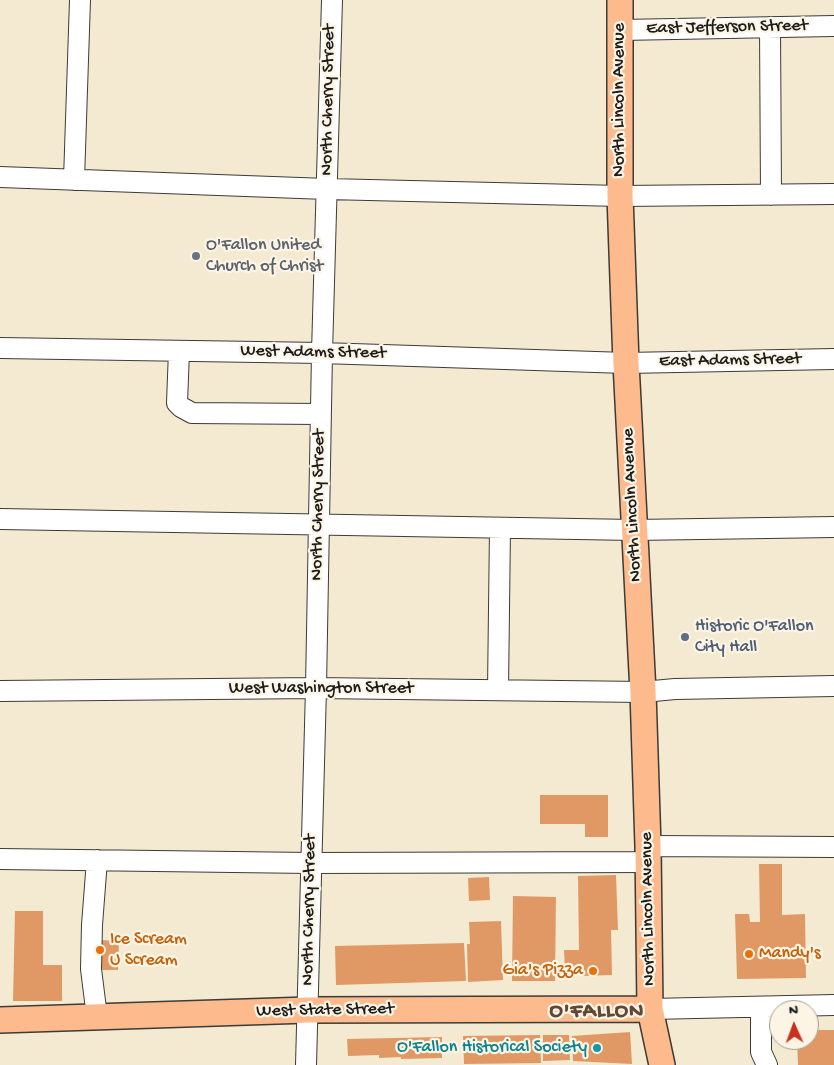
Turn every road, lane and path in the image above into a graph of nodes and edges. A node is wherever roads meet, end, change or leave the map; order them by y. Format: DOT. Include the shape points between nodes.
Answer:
graph roads {
  1 [pos="80,0"];
  2 [pos="332,0"];
  3 [pos="620,0"];
  4 [pos="834,26"];
  5 [pos="770,27"];
  6 [pos="621,30"];
  7 [pos="0,177"];
  8 [pos="74,180"];
  9 [pos="327,189"];
  10 [pos="834,194"];
  11 [pos="771,195"];
  12 [pos="620,196"];
  13 [pos="0,348"];
  14 [pos="178,351"];
  15 [pos="322,353"];
  16 [pos="834,359"];
  17 [pos="626,363"];
  18 [pos="320,414"];
  19 [pos="0,519"];
  20 [pos="319,524"];
  21 [pos="834,527"];
  22 [pos="500,528"];
  23 [pos="634,530"];
  24 [pos="834,686"];
  25 [pos="316,688"];
  26 [pos="498,690"];
  27 [pos="0,691"];
  28 [pos="643,692"];
  29 [pos="834,847"];
  30 [pos="648,854"];
  31 [pos="0,858"];
  32 [pos="97,860"];
  33 [pos="311,863"];
  34 [pos="834,1005"];
  35 [pos="761,1007"];
  36 [pos="650,1009"];
  37 [pos="308,1010"];
  38 [pos="97,1017"];
  39 [pos="0,1020"];
  40 [pos="306,1065"];
  41 [pos="662,1065"];
  42 [pos="767,1065"];
  1 -- 8 [label="street"];
  2 -- 9 [label="street, North Cherry Street"];
  3 -- 6 [label="main road, North Lincoln Avenue"];
  4 -- 5 [label="street, East Jefferson Street"];
  5 -- 6 [label="street, East Jefferson Street"];
  5 -- 11 [label="street"];
  6 -- 12 [label="main road, North Lincoln Avenue"];
  7 -- 8 [label="street"];
  8 -- 9 [label="street"];
  9 -- 12 [label="street"];
  9 -- 15 [label="street, North Cherry Street"];
  10 -- 11 [label="street"];
  11 -- 12 [label="street"];
  12 -- 17 [label="main road, North Lincoln Avenue"];
  13 -- 14 [label="street, West Adams Street"];
  14 -- 15 [label="street, West Adams Street"];
  14 -- 18 [label="street" via="177,403 192,413"];
  15 -- 17 [label="street, West Adams Street"];
  15 -- 18 [label="street, North Cherry Street"];
  16 -- 17 [label="street, East Adams Street"];
  17 -- 23 [label="main road, North Lincoln Avenue"];
  18 -- 20 [label="street, North Cherry Street"];
  19 -- 20 [label="street"];
  20 -- 22 [label="street"];
  20 -- 25 [label="street, North Cherry Street"];
  21 -- 23 [label="street"];
  22 -- 23 [label="street"];
  22 -- 26 [label="street"];
  23 -- 28 [label="main road, North Lincoln Avenue"];
  24 -- 28 [label="street, West Washington Street"];
  25 -- 26 [label="street, West Washington Street"];
  25 -- 27 [label="street, West Washington Street"];
  25 -- 33 [label="street, North Cherry Street"];
  26 -- 28 [label="street, West Washington Street"];
  28 -- 30 [label="main road, North Lincoln Avenue"];
  29 -- 30 [label="street"];
  30 -- 33 [label="street"];
  30 -- 36 [label="main road, North Lincoln Avenue"];
  31 -- 32 [label="street"];
  32 -- 33 [label="street"];
  32 -- 38 [label="street" via="91,969"];
  33 -- 37 [label="street, North Cherry Street"];
  34 -- 35 [label="street"];
  35 -- 36 [label="street"];
  35 -- 42 [label="street" via="761,1052"];
  36 -- 37 [label="main road, West State Street"];
  36 -- 41 [label="main road, North Lincoln Avenue"];
  37 -- 38 [label="main road, West State Street"];
  37 -- 40 [label="street, North Cherry Street"];
  38 -- 39 [label="main road, West State Street"];
}
